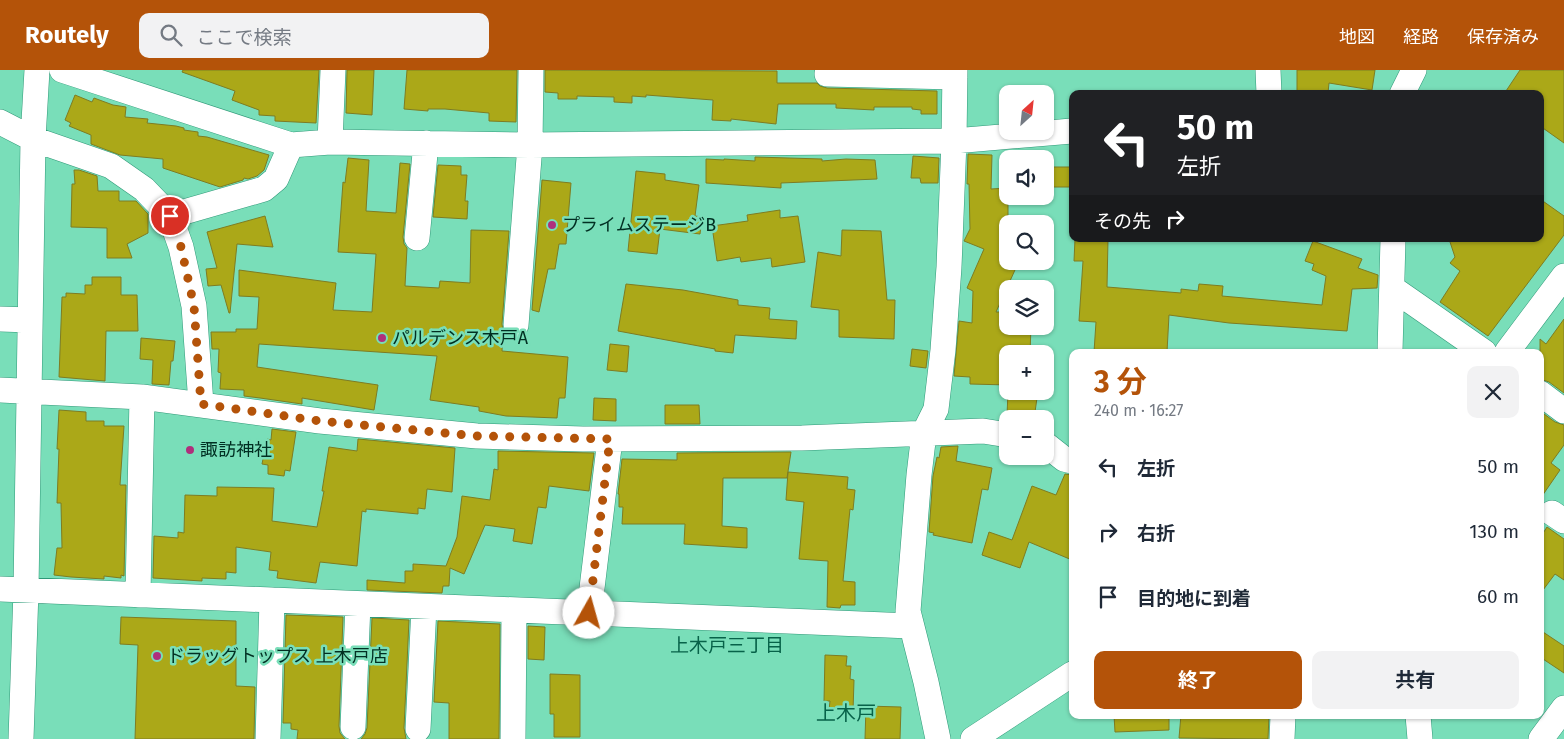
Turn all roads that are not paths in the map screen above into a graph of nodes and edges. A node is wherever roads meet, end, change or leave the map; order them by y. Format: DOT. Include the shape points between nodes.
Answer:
graph roads {
  1 [pos="37,70"];
  2 [pos="62,70"];
  3 [pos="333,70"];
  4 [pos="531,70"];
  5 [pos="1268,70"];
  6 [pos="1414,70"];
  7 [pos="955,73"];
  8 [pos="827,74"];
  9 [pos="1269,90"];
  10 [pos="1404,90"];
  11 [pos="0,122"];
  12 [pos="1069,131"];
  13 [pos="34,139"];
  14 [pos="954,141"];
  15 [pos="330,142"];
  16 [pos="426,143"];
  17 [pos="290,145"];
  18 [pos="530,145"];
  19 [pos="170,216"];
  20 [pos="417,238"];
  21 [pos="1392,242"];
  22 [pos="1564,276"];
  23 [pos="1392,288"];
  24 [pos="0,319"];
  25 [pos="30,320"];
  26 [pos="516,326"];
  27 [pos="1390,349"];
  28 [pos="1480,349"];
  29 [pos="1509,349"];
  30 [pos="0,390"];
  31 [pos="28,391"];
  32 [pos="1544,396"];
  33 [pos="142,397"];
  34 [pos="201,404"];
  35 [pos="1564,411"];
  36 [pos="924,433"];
  37 [pos="999,434"];
  38 [pos="610,439"];
  39 [pos="1054,451"];
  40 [pos="1069,460"];
  41 [pos="0,589"];
  42 [pos="26,590"];
  43 [pos="138,595"];
  44 [pos="272,600"];
  45 [pos="358,604"];
  46 [pos="424,606"];
  47 [pos="514,610"];
  48 [pos="589,613"];
  49 [pos="911,626"];
  50 [pos="1069,676"];
  51 [pos="1564,708"];
  52 [pos="11,709"];
  53 [pos="1283,719"];
  54 [pos="1418,719"];
  55 [pos="353,727"];
  56 [pos="418,729"];
  57 [pos="21,739"];
  58 [pos="268,739"];
  59 [pos="513,739"];
  60 [pos="938,739"];
  61 [pos="974,739"];
  62 [pos="1282,739"];
  63 [pos="1420,739"];
  64 [pos="1541,739"];
  1 -- 13 [label="street"];
  2 -- 17 [label="street"];
  3 -- 15 [label="street"];
  4 -- 18 [label="street"];
  5 -- 9 [label="street"];
  6 -- 10 [label="street"];
  7 -- 8 [label="street"];
  7 -- 14 [label="street"];
  11 -- 13 [label="street"];
  12 -- 14 [label="street"];
  13 -- 19 [label="street" via="111,166 144,189"];
  13 -- 25 [label="street"];
  14 -- 18 [label="street"];
  14 -- 36 [label="street" via="943,350 936,409"];
  15 -- 16 [label="street"];
  15 -- 17 [label="street"];
  16 -- 18 [label="street"];
  16 -- 20 [label="street"];
  17 -- 19 [label="street" via="276,179 264,189"];
  18 -- 26 [label="street"];
  19 -- 34 [label="street" via="181,247 194,306"];
  21 -- 23 [label="street"];
  22 -- 29 [label="street"];
  23 -- 27 [label="street"];
  23 -- 28 [label="street"];
  24 -- 25 [label="street"];
  25 -- 31 [label="street"];
  30 -- 31 [label="street"];
  31 -- 33 [label="street"];
  31 -- 42 [label="street"];
  32 -- 35 [label="street"];
  33 -- 34 [label="street"];
  33 -- 43 [label="street"];
  34 -- 38 [label="street" via="320,421 477,436"];
  36 -- 37 [label="street" via="982,431"];
  36 -- 38 [label="street" via="802,438"];
  36 -- 49 [label="street" via="908,611"];
  38 -- 48 [label="street"];
  39 -- 40 [label="street"];
  41 -- 42 [label="street"];
  42 -- 43 [label="street"];
  42 -- 52 [label="street"];
  43 -- 44 [label="street"];
  44 -- 45 [label="street"];
  44 -- 58 [label="street"];
  45 -- 46 [label="street"];
  45 -- 55 [label="street"];
  46 -- 47 [label="street"];
  46 -- 56 [label="street"];
  47 -- 48 [label="street"];
  47 -- 59 [label="street"];
  48 -- 49 [label="street"];
  49 -- 60 [label="street"];
  50 -- 61 [label="street"];
  51 -- 64 [label="street"];
  52 -- 57 [label="street"];
  53 -- 62 [label="street"];
  54 -- 63 [label="street"];
}
